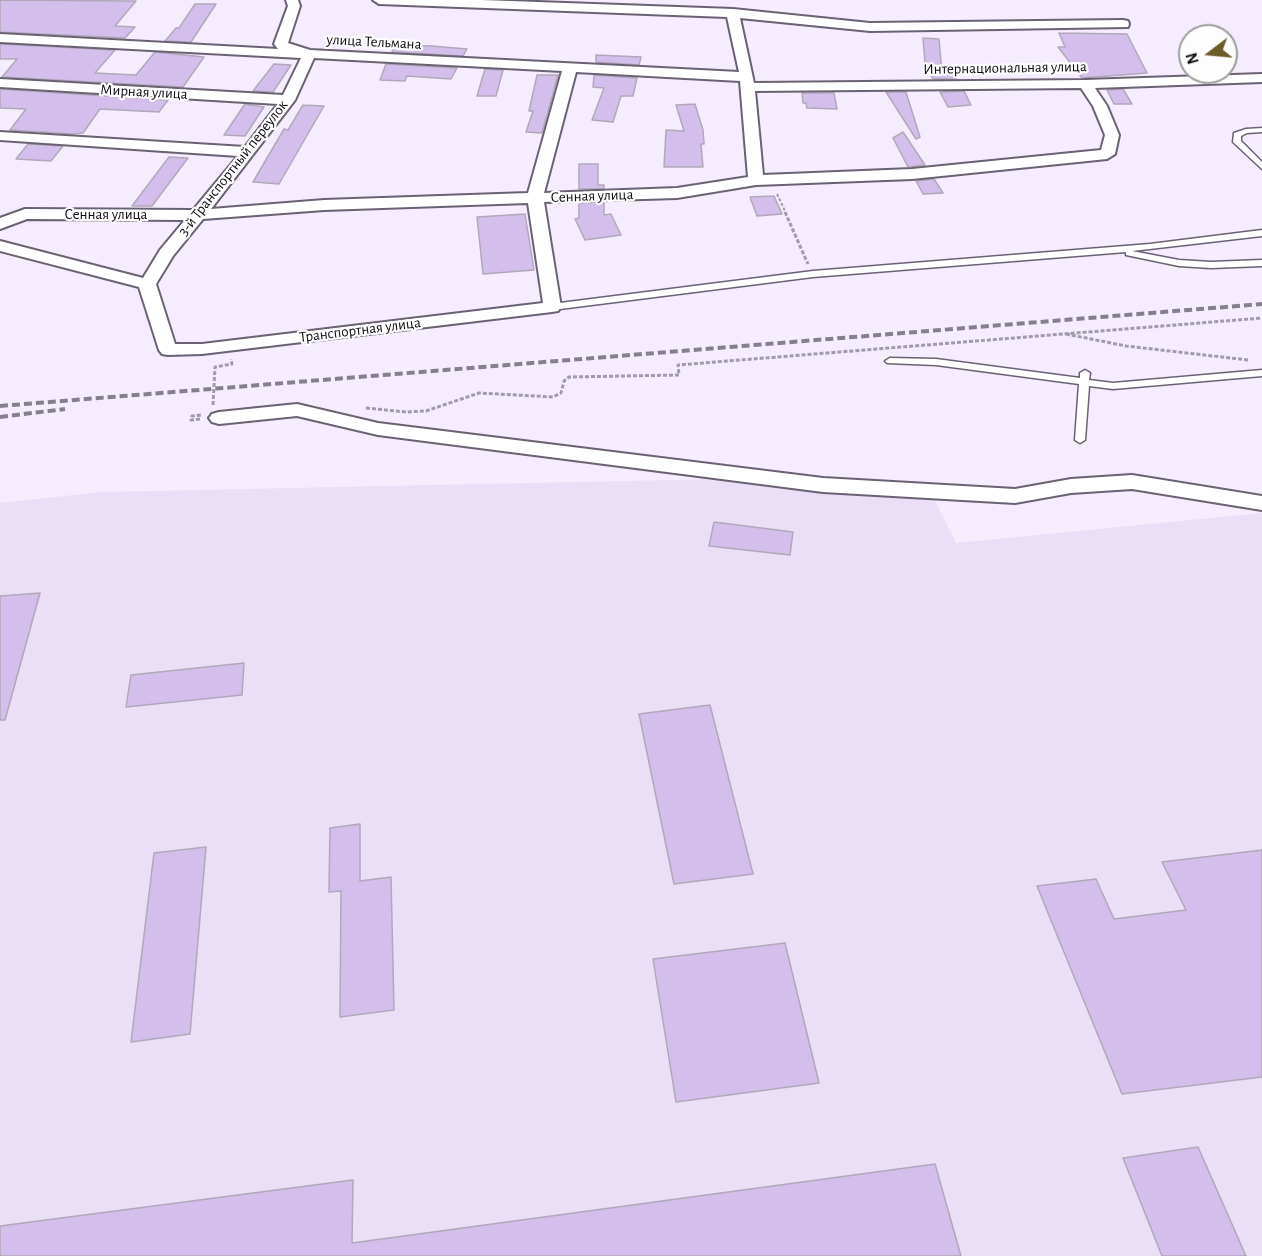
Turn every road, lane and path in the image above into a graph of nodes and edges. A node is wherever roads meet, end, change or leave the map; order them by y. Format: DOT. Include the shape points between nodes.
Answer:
graph roads {
  1 [pos="292,0"];
  2 [pos="378,0"];
  3 [pos="733,13"];
  4 [pos="1123,24"];
  5 [pos="0,38"];
  6 [pos="309,54"];
  7 [pos="570,69"];
  8 [pos="1262,78"];
  9 [pos="747,82"];
  10 [pos="0,83"];
  11 [pos="1085,84"];
  12 [pos="288,100"];
  13 [pos="1262,130"];
  14 [pos="0,136"];
  15 [pos="249,152"];
  16 [pos="1262,167"];
  17 [pos="761,180"];
  18 [pos="535,198"];
  19 [pos="198,215"];
  20 [pos="0,224"];
  21 [pos="1262,233"];
  22 [pos="0,246"];
  23 [pos="1117,250"];
  24 [pos="1262,263"];
  25 [pos="813,274"];
  26 [pos="147,284"];
  27 [pos="552,307"];
  28 [pos="1262,318"];
  29 [pos="1059,333"];
  30 [pos="1251,360"];
  31 [pos="890,361"];
  32 [pos="1262,373"];
  33 [pos="1085,378"];
  34 [pos="361,408"];
  35 [pos="219,418"];
  36 [pos="1080,440"];
  37 [pos="1262,503"];
  1 -- 6 [label="street" via="294,6 281,44"];
  2 -- 3 [label="street"];
  3 -- 4 [label="street" via="870,27"];
  3 -- 9 [label="street"];
  5 -- 6 [label="street, улица Тельмана"];
  6 -- 7 [label="street, улица Тельмана"];
  6 -- 12 [label="street, 3-й Транспортный переулок"];
  7 -- 9 [label="street, улица Тельмана"];
  7 -- 18 [label="street"];
  8 -- 11 [label="street, Интернациональная улица"];
  9 -- 11 [label="street, Интернациональная улица"];
  9 -- 17 [label="street"];
  10 -- 12 [label="street, Мирная улица"];
  11 -- 17 [label="street, Сенная улица" via="1112,135 1107,154 912,174"];
  12 -- 15 [label="street, 3-й Транспортный переулок"];
  13 -- 16 [label="lane" via="1237,135 1237,142"];
  14 -- 15 [label="street"];
  15 -- 19 [label="street, 3-й Транспортный переулок"];
  17 -- 18 [label="street, Сенная улица" via="677,193"];
  17 -- 25 [label="path"];
  18 -- 19 [label="street, Сенная улица" via="324,205"];
  18 -- 27 [label="street"];
  19 -- 20 [label="street, Сенная улица" via="25,214"];
  19 -- 26 [label="street, 3-й Транспортный переулок"];
  21 -- 23 [label="lane"];
  22 -- 26 [label="street"];
  23 -- 24 [label="lane" via="1179,263"];
  23 -- 25 [label="lane"];
  25 -- 27 [label="lane"];
  26 -- 27 [label="street, Транспортная улица" via="168,350"];
  28 -- 29 [label="path"];
  29 -- 30 [label="path" via="1126,346"];
  29 -- 34 [label="path" via="678,365 679,375 569,377 561,393 553,397 479,393 426,411"];
  31 -- 33 [label="lane"];
  32 -- 33 [label="lane" via="1113,386"];
  33 -- 36 [label="lane"];
  35 -- 37 [label="street" via="297,410 378,429 823,485 1015,496 1071,486 1132,482"];
}
